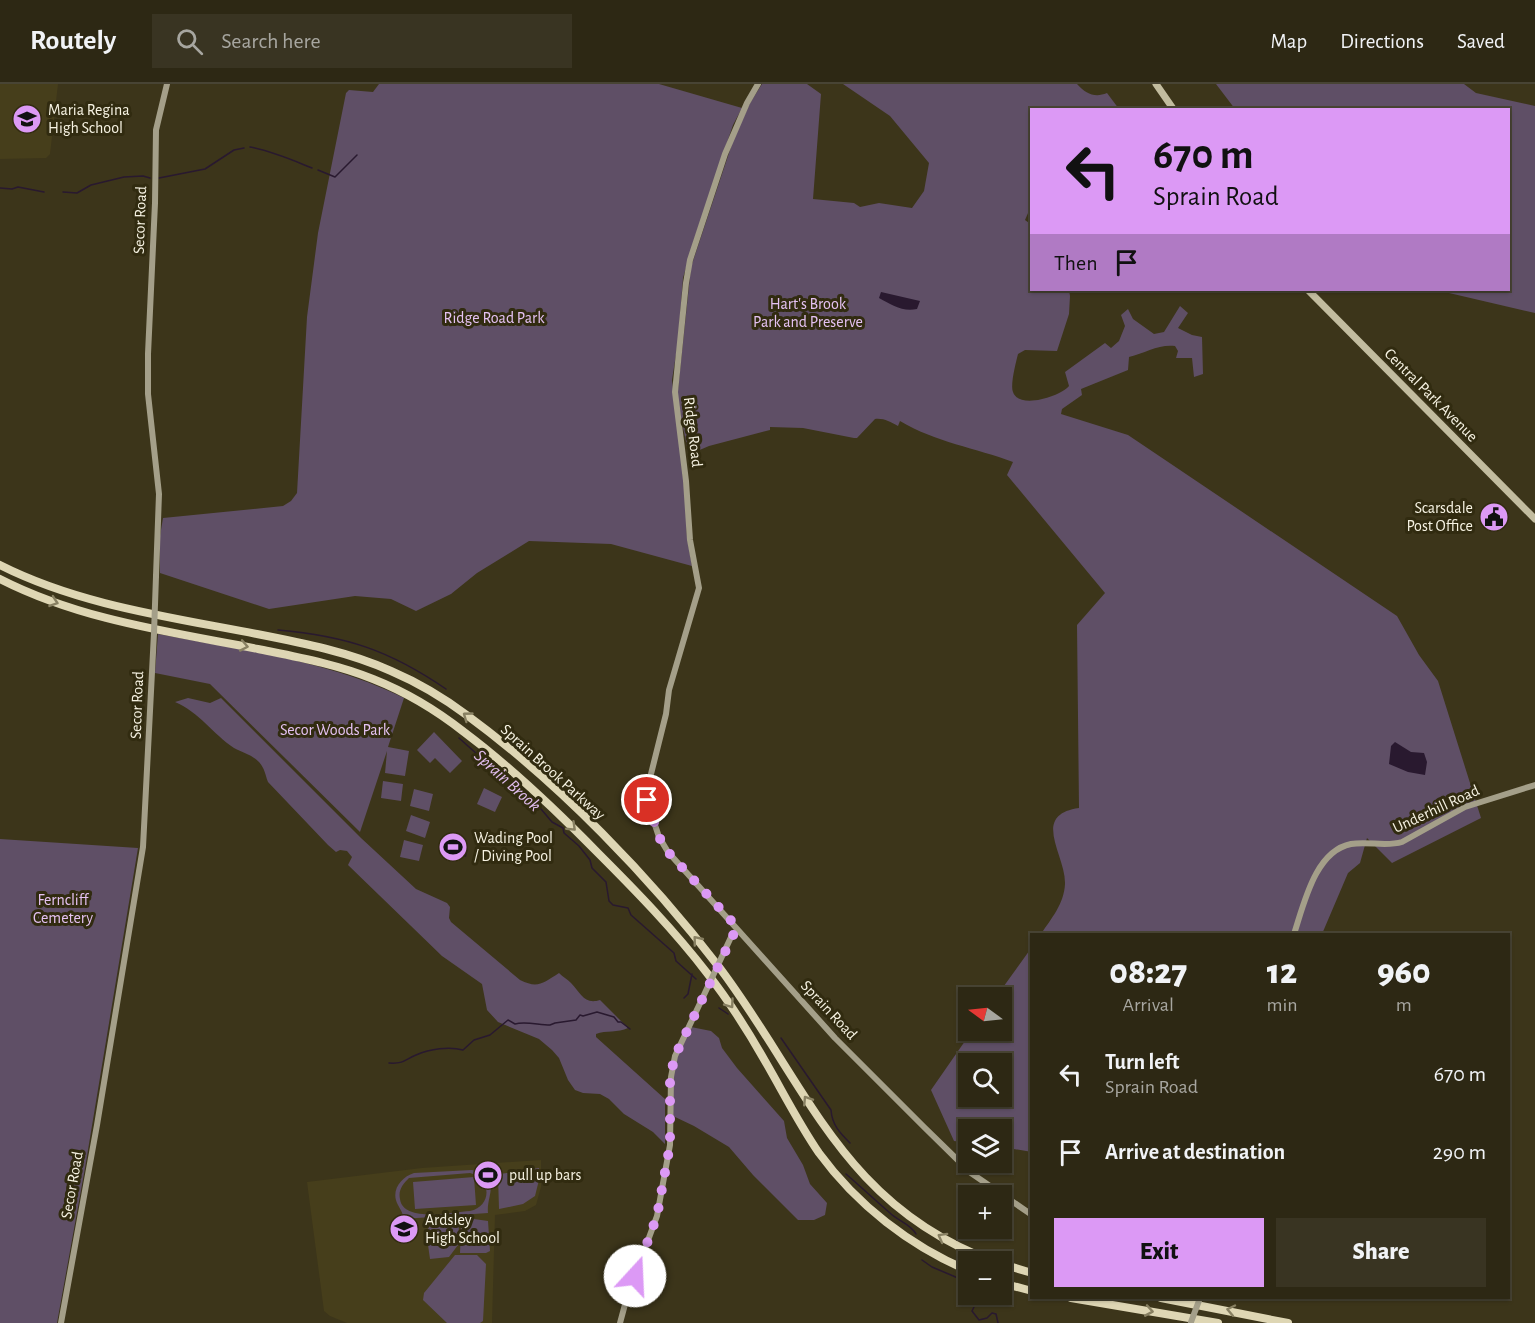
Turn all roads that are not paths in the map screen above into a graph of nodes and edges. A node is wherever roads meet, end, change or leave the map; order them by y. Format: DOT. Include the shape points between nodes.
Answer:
graph roads {
  1 [pos="167,84"];
  2 [pos="758,84"];
  3 [pos="1156,84"];
  4 [pos="1173,108"];
  5 [pos="1309,291"];
  6 [pos="1535,519"];
  7 [pos="0,565"];
  8 [pos="0,579"];
  9 [pos="1535,785"];
  10 [pos="647,790"];
  11 [pos="737,927"];
  12 [pos="1294,933"];
  13 [pos="1030,1214"];
  14 [pos="970,1251"];
  15 [pos="958,1266"];
  16 [pos="1012,1267"];
  17 [pos="1030,1272"];
  18 [pos="1012,1286"];
  19 [pos="1030,1290"];
  20 [pos="1077,1299"];
  21 [pos="1167,1299"];
  22 [pos="1200,1299"];
  23 [pos="61,1323"];
  24 [pos="620,1323"];
  25 [pos="1191,1323"];
  26 [pos="1218,1323"];
  27 [pos="1288,1323"];
  1 -- 23 [label="street, Secor Road, bridge" via="156,130 148,354 148,394 159,494 143,847"];
  2 -- 10 [label="street, Ridge Road" via="725,154 686,283 675,392 690,540 699,588 669,690"];
  3 -- 4 [label="main road"];
  5 -- 6 [label="main road, Central Park Avenue"];
  14 -- 7 [label="highway, Sprain Brook Parkway, one-way" via="926,1228 868,1181 822,1123 734,988 671,909 553,788 455,706 403,676 352,656 102,602"];
  8 -- 15 [label="highway, Sprain Brook Parkway, one-way" via="86,612 347,670 385,684 455,724 552,808 688,949 740,1020 812,1142 850,1189 906,1237"];
  9 -- 12 [label="street, Underhill Road" via="1465,807 1402,842 1350,844 1330,854 1317,873"];
  10 -- 11 [label="street, Sprain Road" via="659,837 668,852"];
  11 -- 13 [label="street, Sprain Road" via="836,1038 949,1152 971,1173"];
  11 -- 24 [label="street, bridge" via="675,1056 670,1077 670,1145 657,1216"];
  16 -- 17 [label="highway"];
  18 -- 19 [label="highway"];
  20 -- 26 [label="highway, one-way"];
  27 -- 21 [label="highway, one-way"];
  22 -- 25 [label="street, bridge"];
}
